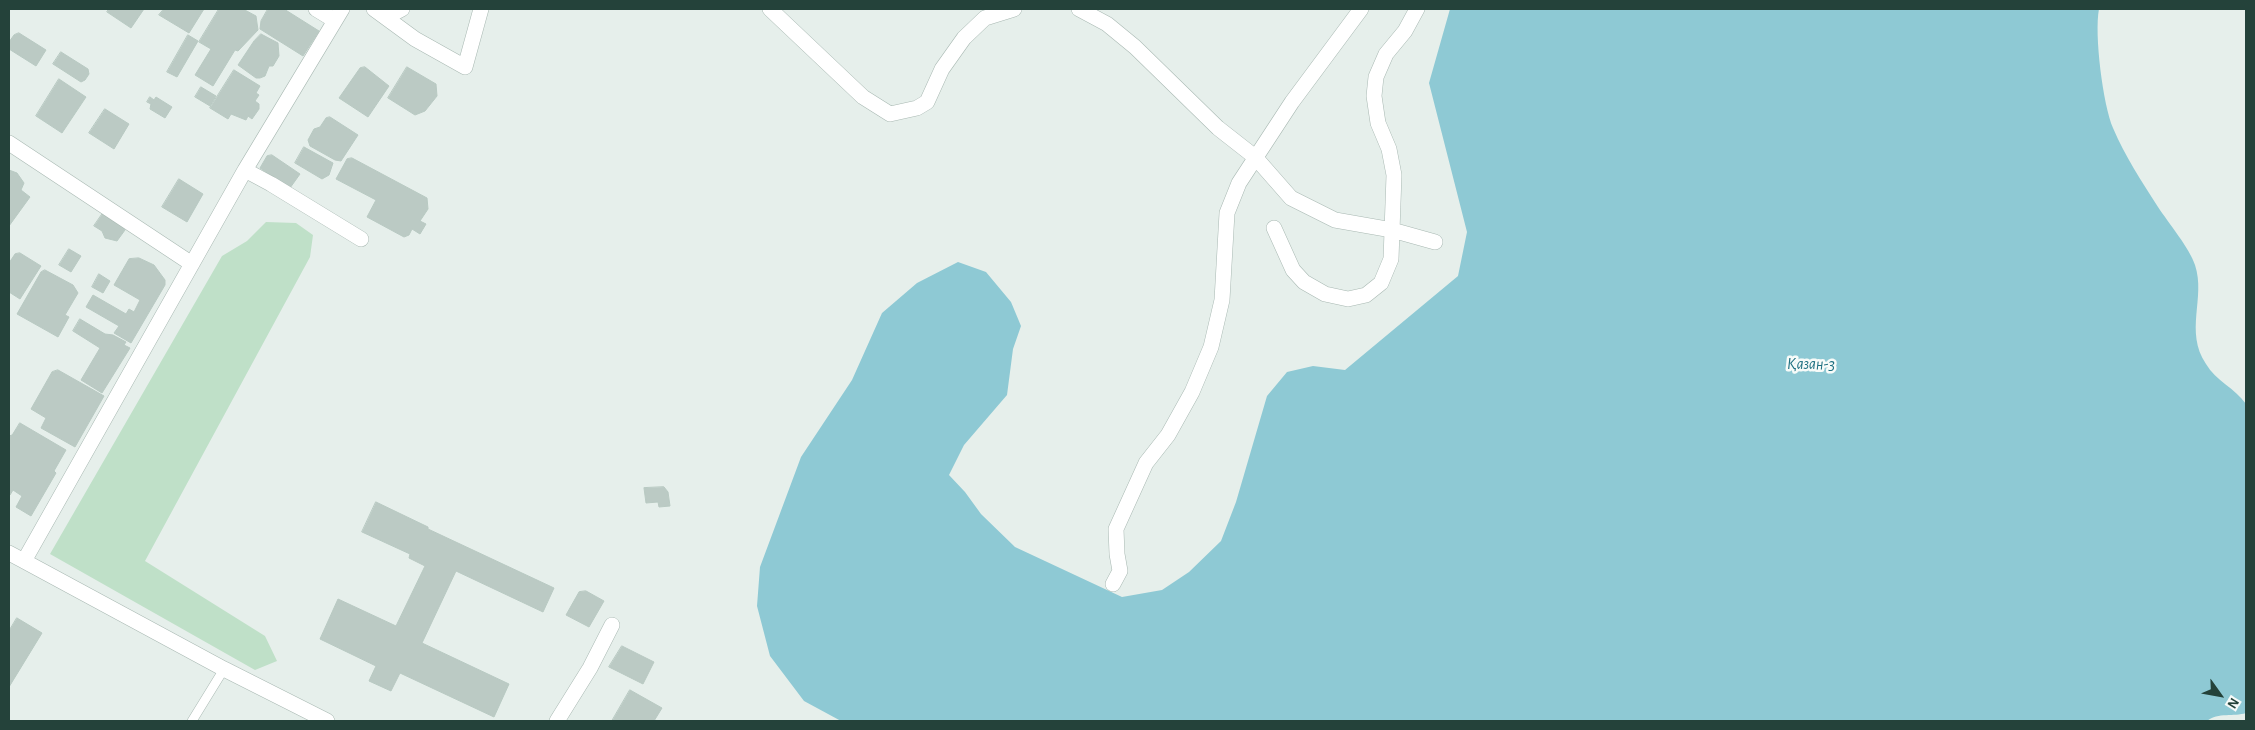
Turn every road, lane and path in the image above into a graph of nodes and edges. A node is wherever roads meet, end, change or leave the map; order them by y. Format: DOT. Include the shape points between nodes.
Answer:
graph roads {
  1 [pos="316,9"];
  2 [pos="374,9"];
  3 [pos="402,9"];
  4 [pos="481,9"];
  5 [pos="770,9"];
  6 [pos="1014,9"];
  7 [pos="1079,9"];
  8 [pos="1361,9"];
  9 [pos="1417,9"];
  10 [pos="338,14"];
  11 [pos="388,17"];
  12 [pos="9,143"];
  13 [pos="1255,158"];
  14 [pos="245,170"];
  15 [pos="1274,228"];
  16 [pos="1392,230"];
  17 [pos="362,240"];
  18 [pos="1435,242"];
  19 [pos="192,264"];
  20 [pos="9,553"];
  21 [pos="24,561"];
  22 [pos="1113,584"];
  23 [pos="612,624"];
  24 [pos="224,669"];
  25 [pos="192,721"];
  26 [pos="327,721"];
  27 [pos="557,721"];
  1 -- 10 [label="street"];
  2 -- 11 [label="street"];
  3 -- 11 [label="street"];
  4 -- 11 [label="street" via="465,67 415,39"];
  5 -- 6 [label="street" via="864,97 890,114 917,108 927,102 942,69 964,38 984,18"];
  7 -- 13 [label="street" via="1107,24 1218,128"];
  8 -- 13 [label="street" via="1321,60"];
  9 -- 16 [label="street" via="1405,31 1386,54 1376,76 1374,96 1378,123 1389,149 1394,175"];
  10 -- 14 [label="street"];
  12 -- 19 [label="street"];
  13 -- 16 [label="street" via="1291,198 1335,220"];
  13 -- 22 [label="street" via="1239,183 1227,213 1222,300 1210,347 1192,392 1168,435 1146,464 1116,529 1120,571"];
  14 -- 17 [label="street"];
  14 -- 19 [label="street"];
  15 -- 16 [label="street" via="1293,270 1304,282 1325,294 1348,300 1366,295 1381,284 1391,259"];
  16 -- 18 [label="street"];
  19 -- 21 [label="street"];
  20 -- 21 [label="street"];
  21 -- 24 [label="street"];
  23 -- 27 [label="street" via="590,668"];
  24 -- 25 [label="lane"];
  24 -- 26 [label="street"];
}
